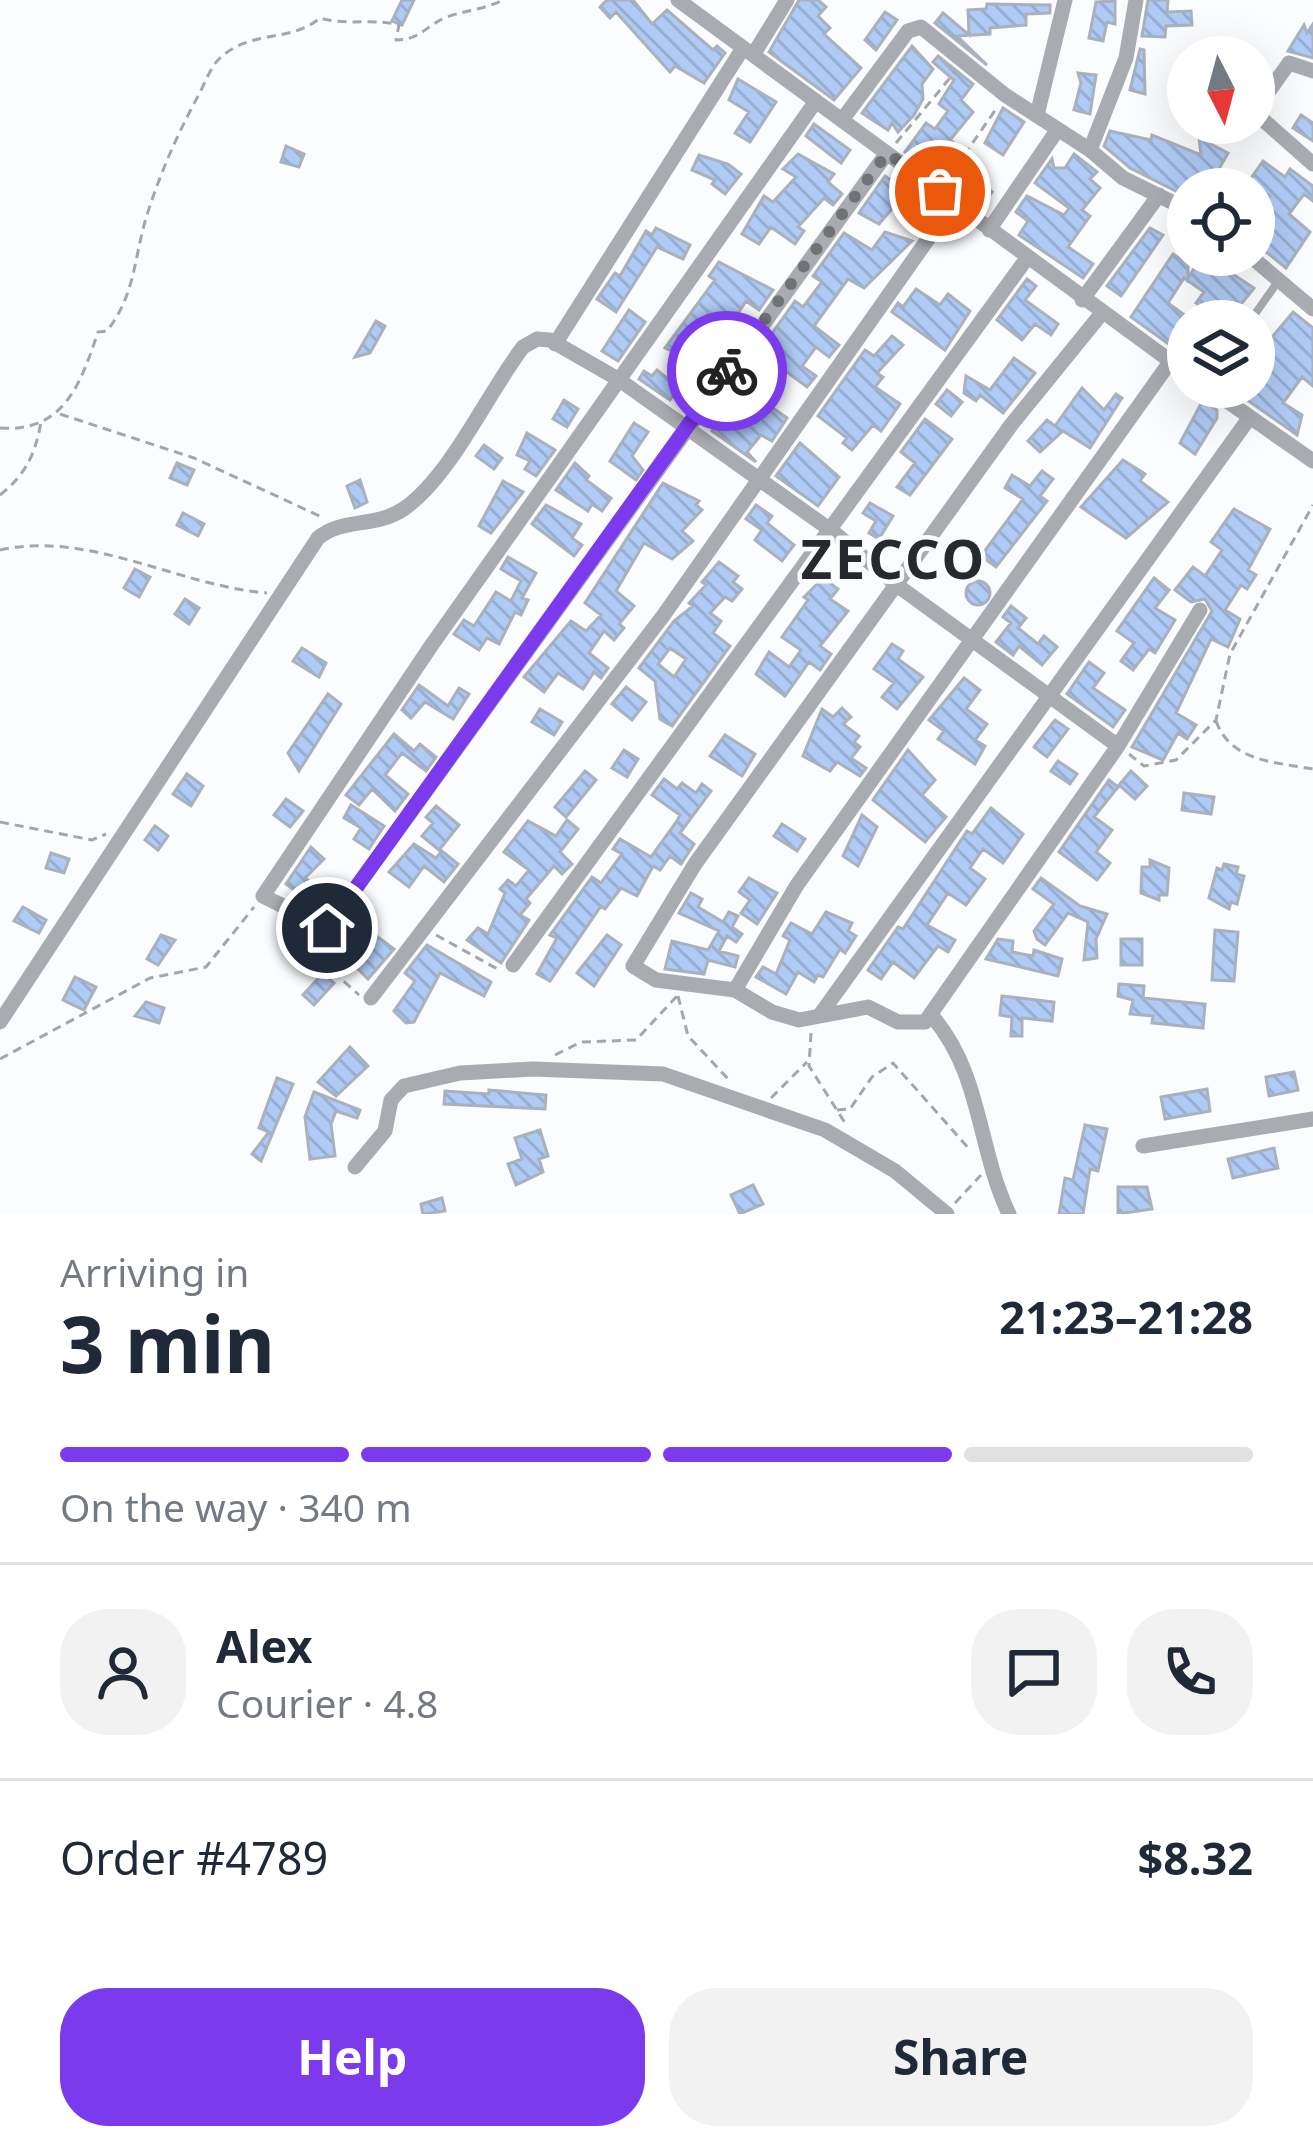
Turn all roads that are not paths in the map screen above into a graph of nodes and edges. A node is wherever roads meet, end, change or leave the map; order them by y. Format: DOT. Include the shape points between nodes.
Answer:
graph roads {
  1 [pos="679,0"];
  2 [pos="787,0"];
  3 [pos="1065,0"];
  4 [pos="1136,0"];
  5 [pos="748,51"];
  6 [pos="1313,70"];
  7 [pos="815,101"];
  8 [pos="1037,115"];
  9 [pos="842,120"];
  10 [pos="1056,131"];
  11 [pos="1090,150"];
  12 [pos="887,153"];
  13 [pos="1313,164"];
  14 [pos="1159,195"];
  15 [pos="1167,199"];
  16 [pos="954,202"];
  17 [pos="989,230"];
  18 [pos="1027,258"];
  19 [pos="1275,276"];
  20 [pos="1280,280"];
  21 [pos="1082,300"];
  22 [pos="1265,300"];
  23 [pos="1313,308"];
  24 [pos="1102,313"];
  25 [pos="555,344"];
  26 [pos="1167,360"];
  27 [pos="1167,366"];
  28 [pos="618,380"];
  29 [pos="1237,408"];
  30 [pos="1250,417"];
  31 [pos="684,429"];
  32 [pos="1313,461"];
  33 [pos="758,483"];
  34 [pos="832,531"];
  35 [pos="898,586"];
  36 [pos="1200,610"];
  37 [pos="971,640"];
  38 [pos="1047,696"];
  39 [pos="1118,746"];
  40 [pos="513,965"];
  41 [pos="735,990"];
  42 [pos="371,998"];
  43 [pos="820,1015"];
  44 [pos="932,1016"];
  45 [pos="0,1022"];
  46 [pos="1313,1119"];
  47 [pos="1144,1147"];
  48 [pos="355,1167"];
  49 [pos="946,1214"];
  50 [pos="1009,1214"];
  1 -- 5 [label="street"];
  2 -- 5 [label="street"];
  3 -- 8 [label="street"];
  4 -- 11 [label="street" via="1126,58"];
  5 -- 7 [label="street"];
  5 -- 25 [label="street"];
  6 -- 13 [label="street" via="1289,62 1254,112"];
  7 -- 9 [label="street"];
  7 -- 28 [label="street"];
  8 -- 9 [label="street" via="913,26"];
  8 -- 10 [label="street"];
  9 -- 12 [label="street"];
  10 -- 11 [label="street"];
  10 -- 17 [label="street"];
  11 -- 14 [label="street"];
  12 -- 16 [label="street"];
  12 -- 31 [label="street"];
  14 -- 15 [label="street"];
  14 -- 21 [label="street"];
  16 -- 17 [label="street"];
  16 -- 33 [label="street"];
  17 -- 18 [label="street"];
  18 -- 21 [label="street"];
  18 -- 34 [label="street"];
  19 -- 20 [label="street"];
  20 -- 22 [label="lane"];
  20 -- 23 [label="street"];
  21 -- 24 [label="street"];
  24 -- 26 [label="street"];
  24 -- 35 [label="street"];
  25 -- 28 [label="street"];
  25 -- 45 [label="street" via="543,339 523,347 411,503 374,525 342,526 318,538"];
  27 -- 37 [label="street"];
  28 -- 31 [label="street"];
  28 -- 31 [label="street" via="262,896 327,928"];
  29 -- 30 [label="street"];
  30 -- 32 [label="street"];
  30 -- 38 [label="street"];
  31 -- 33 [label="street"];
  33 -- 34 [label="street"];
  33 -- 42 [label="street"];
  34 -- 35 [label="street"];
  34 -- 40 [label="street"];
  35 -- 37 [label="street"];
  35 -- 41 [label="street" via="634,959 638,974 678,989"];
  36 -- 39 [label="street"];
  37 -- 38 [label="street"];
  37 -- 41 [label="street" via="797,885"];
  38 -- 39 [label="street"];
  38 -- 43 [label="street"];
  39 -- 44 [label="street"];
  41 -- 43 [label="street" via="786,1017"];
  43 -- 44 [label="street" via="868,1006 898,1022"];
  44 -- 50 [label="street" via="964,1061 988,1168"];
  46 -- 47 [label="street"];
  48 -- 49 [label="street" via="385,1131 391,1100 404,1086 460,1073 663,1074 860,1148"];
}
